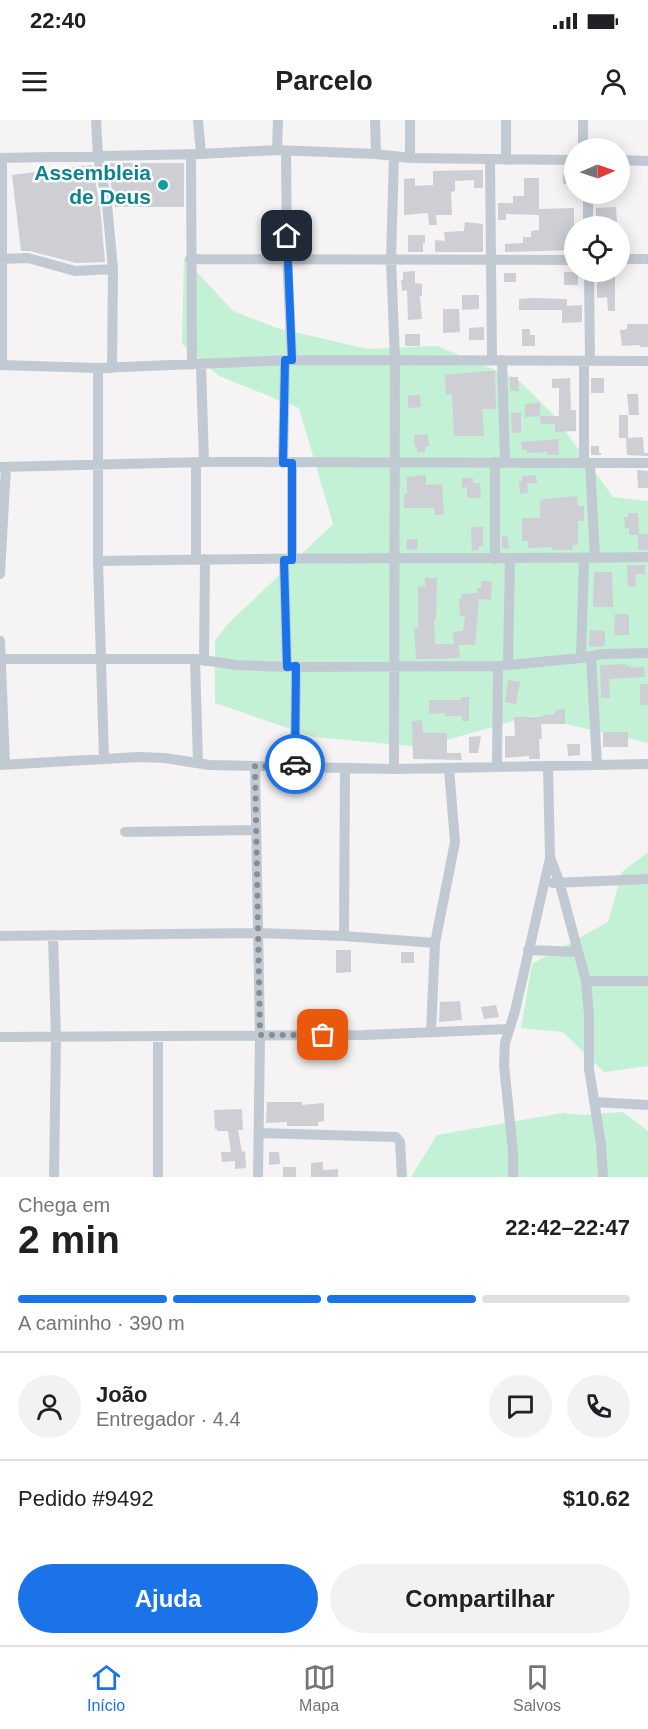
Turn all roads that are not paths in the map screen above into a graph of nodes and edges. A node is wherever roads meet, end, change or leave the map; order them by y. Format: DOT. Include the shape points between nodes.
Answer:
graph roads {
  1 [pos="96,120"];
  2 [pos="198,120"];
  3 [pos="278,120"];
  4 [pos="375,120"];
  5 [pos="410,120"];
  6 [pos="506,120"];
  7 [pos="583,120"];
  8 [pos="583,138"];
  9 [pos="281,150"];
  10 [pos="196,154"];
  11 [pos="376,154"];
  12 [pos="98,156"];
  13 [pos="394,157"];
  14 [pos="1,158"];
  15 [pos="410,159"];
  16 [pos="490,160"];
  17 [pos="506,160"];
  18 [pos="564,160"];
  19 [pos="630,160"];
  20 [pos="648,160"];
  21 [pos="287,258"];
  22 [pos="1,259"];
  23 [pos="190,259"];
  24 [pos="630,259"];
  25 [pos="648,259"];
  26 [pos="391,260"];
  27 [pos="564,260"];
  28 [pos="492,261"];
  29 [pos="113,269"];
  30 [pos="589,282"];
  31 [pos="395,359"];
  32 [pos="288,360"];
  33 [pos="497,360"];
  34 [pos="587,361"];
  35 [pos="648,361"];
  36 [pos="1,365"];
  37 [pos="197,365"];
  38 [pos="98,368"];
  39 [pos="112,368"];
  40 [pos="200,462"];
  41 [pos="395,462"];
  42 [pos="500,462"];
  43 [pos="287,463"];
  44 [pos="648,463"];
  45 [pos="587,464"];
  46 [pos="98,465"];
  47 [pos="3,467"];
  48 [pos="648,557"];
  49 [pos="510,558"];
  50 [pos="590,558"];
  51 [pos="201,559"];
  52 [pos="393,559"];
  53 [pos="495,559"];
  54 [pos="288,560"];
  55 [pos="1,561"];
  56 [pos="98,561"];
  57 [pos="0,574"];
  58 [pos="0,641"];
  59 [pos="648,653"];
  60 [pos="586,657"];
  61 [pos="101,658"];
  62 [pos="199,660"];
  63 [pos="1,664"];
  64 [pos="503,665"];
  65 [pos="292,667"];
  66 [pos="395,667"];
  67 [pos="104,759"];
  68 [pos="198,763"];
  69 [pos="3,764"];
  70 [pos="648,764"];
  71 [pos="597,765"];
  72 [pos="255,766"];
  73 [pos="548,766"];
  74 [pos="295,767"];
  75 [pos="497,767"];
  76 [pos="345,768"];
  77 [pos="449,768"];
  78 [pos="394,769"];
  79 [pos="256,830"];
  80 [pos="125,832"];
  81 [pos="550,857"];
  82 [pos="648,879"];
  83 [pos="559,881"];
  84 [pos="544,885"];
  85 [pos="258,933"];
  86 [pos="53,935"];
  87 [pos="0,936"];
  88 [pos="344,936"];
  89 [pos="435,943"];
  90 [pos="528,950"];
  91 [pos="578,952"];
  92 [pos="586,981"];
  93 [pos="648,981"];
  94 [pos="508,1029"];
  95 [pos="431,1032"];
  96 [pos="260,1035"];
  97 [pos="158,1036"];
  98 [pos="0,1037"];
  99 [pos="56,1038"];
  100 [pos="594,1102"];
  101 [pos="648,1105"];
  102 [pos="258,1133"];
  103 [pos="54,1177"];
  104 [pos="158,1177"];
  105 [pos="258,1177"];
  106 [pos="402,1177"];
  107 [pos="513,1177"];
  108 [pos="603,1177"];
  1 -- 12 [label="street"];
  2 -- 10 [label="street"];
  3 -- 9 [label="street"];
  4 -- 11 [label="street"];
  5 -- 15 [label="street"];
  6 -- 17 [label="street"];
  7 -- 8 [label="street"];
  9 -- 10 [label="street"];
  9 -- 11 [label="street"];
  9 -- 21 [label="street"];
  10 -- 12 [label="street"];
  10 -- 23 [label="street"];
  11 -- 13 [label="street"];
  12 -- 14 [label="street"];
  12 -- 29 [label="street" via="108,204"];
  13 -- 15 [label="street"];
  13 -- 26 [label="street"];
  14 -- 22 [label="street"];
  15 -- 16 [label="street"];
  16 -- 17 [label="street"];
  16 -- 28 [label="street"];
  17 -- 18 [label="street"];
  19 -- 20 [label="street"];
  21 -- 23 [label="street"];
  21 -- 26 [label="street"];
  21 -- 32 [label="street"];
  22 -- 29 [label="street" via="28,258 75,271"];
  22 -- 36 [label="street"];
  23 -- 37 [label="street"];
  24 -- 25 [label="street"];
  26 -- 28 [label="street"];
  26 -- 31 [label="street"];
  27 -- 28 [label="street"];
  28 -- 33 [label="street"];
  29 -- 39 [label="street"];
  30 -- 34 [label="street"];
  31 -- 32 [label="street"];
  31 -- 33 [label="street"];
  31 -- 41 [label="street"];
  32 -- 37 [label="street"];
  32 -- 43 [label="street"];
  33 -- 34 [label="street"];
  33 -- 42 [label="street"];
  34 -- 35 [label="street"];
  34 -- 45 [label="street"];
  36 -- 38 [label="street"];
  37 -- 39 [label="street"];
  37 -- 40 [label="street"];
  38 -- 39 [label="street"];
  38 -- 46 [label="street"];
  40 -- 43 [label="street"];
  40 -- 46 [label="street"];
  40 -- 51 [label="street"];
  41 -- 42 [label="street"];
  41 -- 43 [label="street"];
  41 -- 52 [label="street"];
  42 -- 45 [label="street"];
  42 -- 53 [label="street"];
  43 -- 54 [label="street"];
  44 -- 45 [label="street"];
  45 -- 50 [label="street"];
  46 -- 47 [label="street"];
  46 -- 56 [label="street"];
  47 -- 55 [label="street"];
  48 -- 50 [label="street"];
  49 -- 50 [label="street"];
  49 -- 53 [label="street"];
  49 -- 64 [label="street"];
  50 -- 60 [label="street"];
  51 -- 54 [label="street"];
  51 -- 56 [label="street"];
  51 -- 62 [label="street"];
  52 -- 53 [label="street"];
  52 -- 54 [label="street"];
  52 -- 66 [label="street"];
  54 -- 65 [label="street"];
  55 -- 57 [label="street"];
  56 -- 61 [label="street"];
  58 -- 63 [label="street"];
  59 -- 60 [label="street"];
  60 -- 64 [label="street"];
  60 -- 71 [label="street"];
  61 -- 62 [label="street"];
  61 -- 63 [label="street"];
  61 -- 67 [label="street"];
  62 -- 65 [label="street"];
  62 -- 68 [label="street"];
  63 -- 69 [label="street"];
  64 -- 66 [label="street"];
  64 -- 75 [label="street"];
  65 -- 66 [label="street"];
  65 -- 74 [label="street"];
  66 -- 78 [label="street"];
  67 -- 68 [label="street" via="165,758"];
  67 -- 69 [label="street"];
  68 -- 72 [label="street"];
  70 -- 71 [label="street"];
  71 -- 73 [label="street"];
  72 -- 74 [label="street"];
  72 -- 79 [label="street"];
  73 -- 75 [label="street"];
  73 -- 81 [label="street"];
  74 -- 76 [label="street"];
  75 -- 77 [label="street"];
  76 -- 78 [label="street"];
  76 -- 88 [label="street"];
  77 -- 78 [label="street"];
  77 -- 89 [label="street" via="454,851"];
  79 -- 80 [label="street"];
  79 -- 85 [label="street"];
  81 -- 83 [label="street"];
  81 -- 84 [label="street"];
  82 -- 83 [label="street"];
  83 -- 84 [label="street"];
  83 -- 91 [label="street"];
  84 -- 90 [label="street"];
  85 -- 86 [label="street"];
  85 -- 88 [label="street"];
  85 -- 96 [label="street"];
  86 -- 87 [label="street"];
  86 -- 99 [label="street"];
  88 -- 89 [label="street"];
  89 -- 95 [label="street"];
  90 -- 91 [label="street"];
  90 -- 94 [label="street"];
  91 -- 92 [label="street"];
  92 -- 93 [label="street"];
  92 -- 100 [label="street"];
  94 -- 95 [label="street"];
  94 -- 107 [label="street" via="504,1065"];
  95 -- 96 [label="street"];
  96 -- 97 [label="street"];
  96 -- 102 [label="street"];
  97 -- 99 [label="street"];
  97 -- 104 [label="street"];
  98 -- 99 [label="street"];
  99 -- 103 [label="street"];
  100 -- 101 [label="street"];
  100 -- 108 [label="street"];
  102 -- 105 [label="street"];
  102 -- 106 [label="street" via="396,1137 400,1142"];
}
